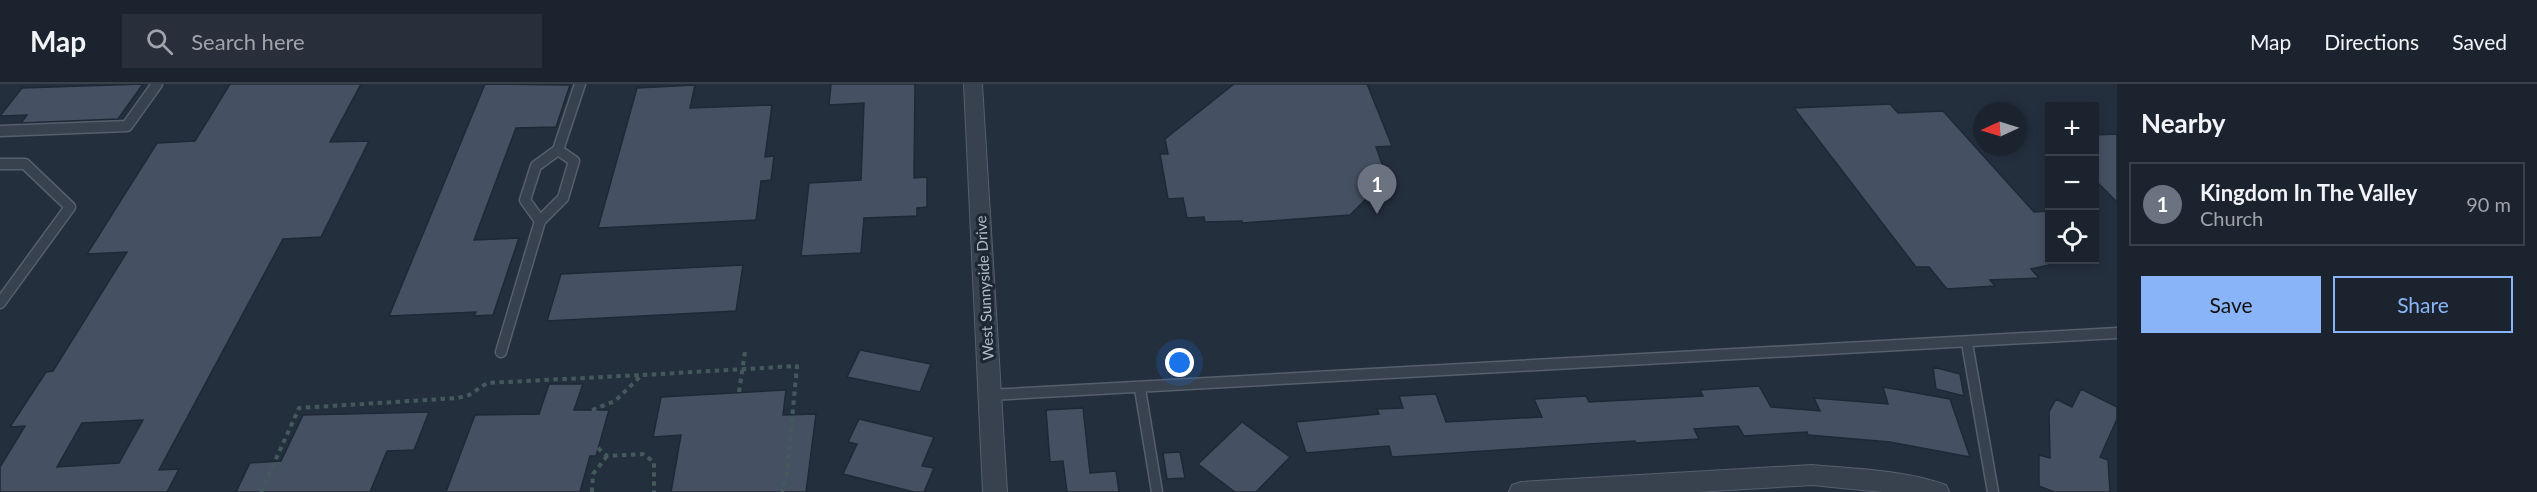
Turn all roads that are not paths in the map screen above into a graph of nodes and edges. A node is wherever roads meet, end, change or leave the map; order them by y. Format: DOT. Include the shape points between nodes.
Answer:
graph roads {
  1 [pos="157,84"];
  2 [pos="580,84"];
  3 [pos="973,84"];
  4 [pos="0,131"];
  5 [pos="558,150"];
  6 [pos="0,164"];
  7 [pos="540,221"];
  8 [pos="0,303"];
  9 [pos="2117,333"];
  10 [pos="1966,342"];
  11 [pos="501,352"];
  12 [pos="1140,389"];
  13 [pos="990,395"];
  14 [pos="995,492"];
  15 [pos="1157,492"];
  16 [pos="1521,492"];
  17 [pos="1937,492"];
  18 [pos="1993,492"];
  1 -- 4 [label="lane" via="127,126"];
  2 -- 5 [label="lane"];
  3 -- 13 [label="street, West Sunnyside Drive"];
  5 -- 7 [label="lane" via="536,166 525,200"];
  5 -- 7 [label="lane" via="574,161 563,198"];
  6 -- 8 [label="lane" via="25,164 70,207"];
  7 -- 11 [label="lane"];
  9 -- 10 [label="lane"];
  10 -- 12 [label="lane"];
  10 -- 18 [label="lane"];
  12 -- 13 [label="lane"];
  12 -- 15 [label="lane"];
  13 -- 14 [label="street, West Sunnyside Drive"];
  16 -- 17 [label="street" via="1812,476 1885,482"];
}
